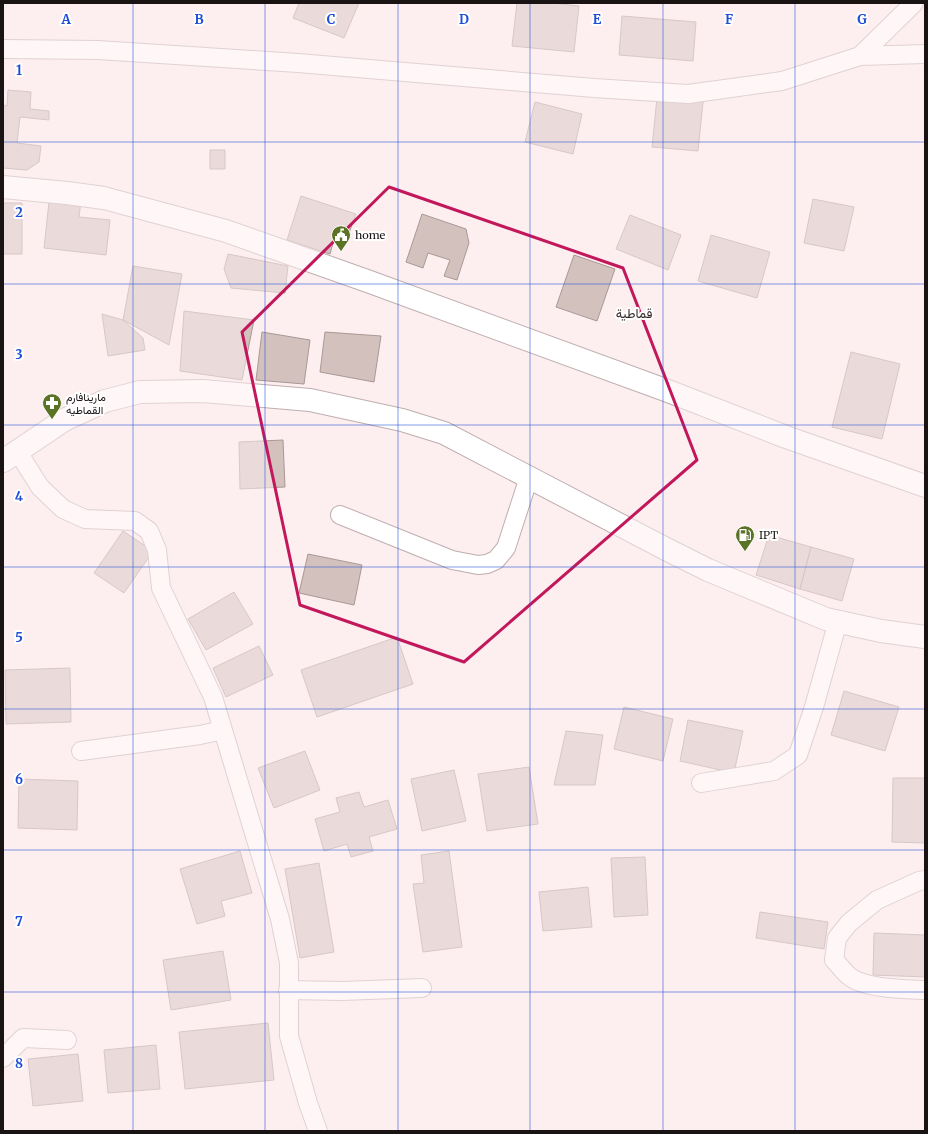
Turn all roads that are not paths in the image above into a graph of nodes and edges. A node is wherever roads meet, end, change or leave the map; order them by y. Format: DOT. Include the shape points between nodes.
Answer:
graph roads {
  1 [pos="914,3"];
  2 [pos="3,49"];
  3 [pos="925,54"];
  4 [pos="860,56"];
  5 [pos="3,187"];
  6 [pos="10,457"];
  7 [pos="528,478"];
  8 [pos="925,486"];
  9 [pos="340,515"];
  10 [pos="838,622"];
  11 [pos="925,637"];
  12 [pos="223,730"];
  13 [pos="81,751"];
  14 [pos="701,783"];
  15 [pos="925,880"];
  16 [pos="422,988"];
  17 [pos="288,990"];
  18 [pos="925,990"];
  19 [pos="67,1040"];
  20 [pos="3,1058"];
  21 [pos="318,1131"];
  1 -- 4 [label="street"];
  2 -- 4 [label="street" via="98,50 298,63 688,94 782,81"];
  3 -- 4 [label="street"];
  5 -- 8 [label="main road" via="104,198 226,231"];
  6 -- 7 [label="main road" via="64,420 105,401 140,392 203,391 310,400 402,420 444,433"];
  6 -- 12 [label="street" via="63,509 85,518 134,521 149,531 157,550 161,588 213,697"];
  7 -- 9 [label="street" via="506,548 496,560 487,564 478,565 452,560"];
  7 -- 10 [label="main road" via="708,570"];
  10 -- 11 [label="main road"];
  10 -- 14 [label="street" via="798,754 774,771"];
  12 -- 13 [label="street"];
  12 -- 17 [label="street" via="280,919 289,963"];
  15 -- 18 [label="street" via="877,900 849,923 836,938 834,960 850,977 868,984 884,988"];
  16 -- 17 [label="street"];
  17 -- 21 [label="street" via="289,1036"];
  19 -- 20 [label="street" via="23,1038"];
}
